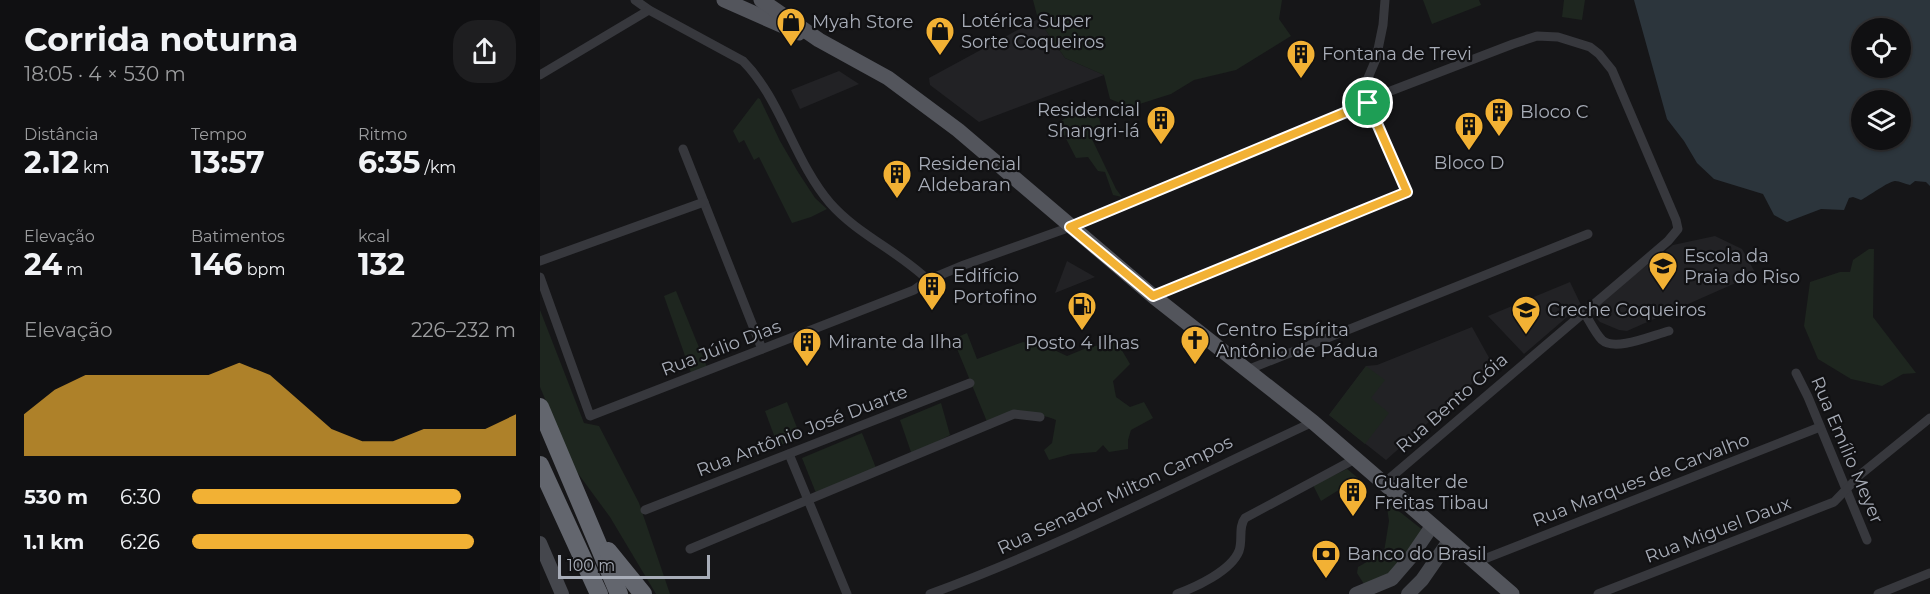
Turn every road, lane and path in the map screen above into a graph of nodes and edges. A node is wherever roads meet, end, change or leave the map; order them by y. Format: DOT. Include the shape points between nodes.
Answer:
graph roads {
  1 [pos="635,0"];
  2 [pos="724,0"];
  3 [pos="761,0"];
  4 [pos="1385,0"];
  5 [pos="649,10"];
  6 [pos="819,40"];
  7 [pos="540,75"];
  8 [pos="1368,103"];
  9 [pos="683,148"];
  10 [pos="704,202"];
  11 [pos="1070,227"];
  12 [pos="1678,229"];
  13 [pos="1588,234"];
  14 [pos="540,261"];
  15 [pos="540,278"];
  16 [pos="928,280"];
  17 [pos="1153,296"];
  18 [pos="1584,312"];
  19 [pos="1669,331"];
  20 [pos="762,349"];
  21 [pos="1247,370"];
  22 [pos="1796,373"];
  23 [pos="970,383"];
  24 [pos="540,407"];
  25 [pos="1041,417"];
  26 [pos="1930,418"];
  27 [pos="1313,422"];
  28 [pos="1820,427"];
  29 [pos="789,454"];
  30 [pos="1355,459"];
  31 [pos="540,465"];
  32 [pos="1383,484"];
  33 [pos="1846,491"];
  34 [pos="808,499"];
  35 [pos="645,510"];
  36 [pos="1432,526"];
  37 [pos="597,538"];
  38 [pos="1867,540"];
  39 [pos="1449,541"];
  40 [pos="540,543"];
  41 [pos="690,549"];
  42 [pos="1474,563"];
  43 [pos="1930,573"];
  44 [pos="1392,579"];
  45 [pos="562,594"];
  46 [pos="599,594"];
  47 [pos="619,594"];
  48 [pos="643,594"];
  49 [pos="847,594"];
  50 [pos="930,594"];
  51 [pos="1177,594"];
  52 [pos="1356,594"];
  53 [pos="1402,594"];
  54 [pos="1408,594"];
  55 [pos="1512,594"];
  56 [pos="1598,594"];
  57 [pos="1878,594"];
  1 -- 5 [label="street"];
  2 -- 6 [label="main road"];
  3 -- 6 [label="main road"];
  4 -- 8 [label="street" via="1376,59 1362,88"];
  5 -- 7 [label="street"];
  5 -- 16 [label="street" via="743,61 755,74 830,203"];
  6 -- 11 [label="main road" via="920,100"];
  8 -- 11 [label="street, Rua Júlio Dias"];
  8 -- 12 [label="street, Rua Júlio Dias" via="1537,36 1558,37 1590,47 1612,70"];
  8 -- 17 [label="street" via="1407,192"];
  9 -- 10 [label="street"];
  10 -- 14 [label="street"];
  10 -- 20 [label="street"];
  11 -- 16 [label="street, Rua Júlio Dias"];
  11 -- 17 [label="main road"];
  12 -- 18 [label="street, Rua Bento Góia"];
  13 -- 21 [label="street"];
  15 -- 20 [label="street, Rua Júlio Dias" via="590,416"];
  16 -- 20 [label="street, Rua Júlio Dias" via="914,290"];
  17 -- 21 [label="main road"];
  18 -- 19 [label="street" via="1602,340 1611,345"];
  18 -- 32 [label="street, Rua Bento Góia"];
  21 -- 27 [label="main road"];
  22 -- 28 [label="street, Rua Emílio Meyer"];
  23 -- 29 [label="street, Rua Antônio José Duarte"];
  24 -- 37 [label="highway"];
  25 -- 34 [label="street" via="1014,414"];
  26 -- 33 [label="street, Rua Miguel Daux"];
  27 -- 30 [label="main road"];
  27 -- 50 [label="street, Rua Senador Milton Campos" via="1058,541"];
  28 -- 33 [label="street, Rua Emílio Meyer"];
  28 -- 42 [label="street, Rua Marques de Carvalho"];
  29 -- 34 [label="street"];
  29 -- 35 [label="street, Rua Antônio José Duarte"];
  30 -- 32 [label="main road"];
  30 -- 51 [label="street" via="1245,518 1239,550 1231,562 1196,587"];
  31 -- 46 [label="highway"];
  32 -- 36 [label="main road"];
  33 -- 38 [label="street, Rua Emílio Meyer"];
  33 -- 56 [label="street, Rua Miguel Daux" via="1834,502"];
  34 -- 41 [label="street"];
  34 -- 49 [label="street"];
  36 -- 39 [label="main road"];
  36 -- 44 [label="main road"];
  37 -- 47 [label="highway"];
  37 -- 48 [label="highway"];
  39 -- 42 [label="main road"];
  39 -- 54 [label="main road"];
  40 -- 45 [label="main road"];
  42 -- 55 [label="main road"];
  43 -- 57 [label="street"];
  44 -- 52 [label="main road"];
  44 -- 53 [label="main road"];
}
